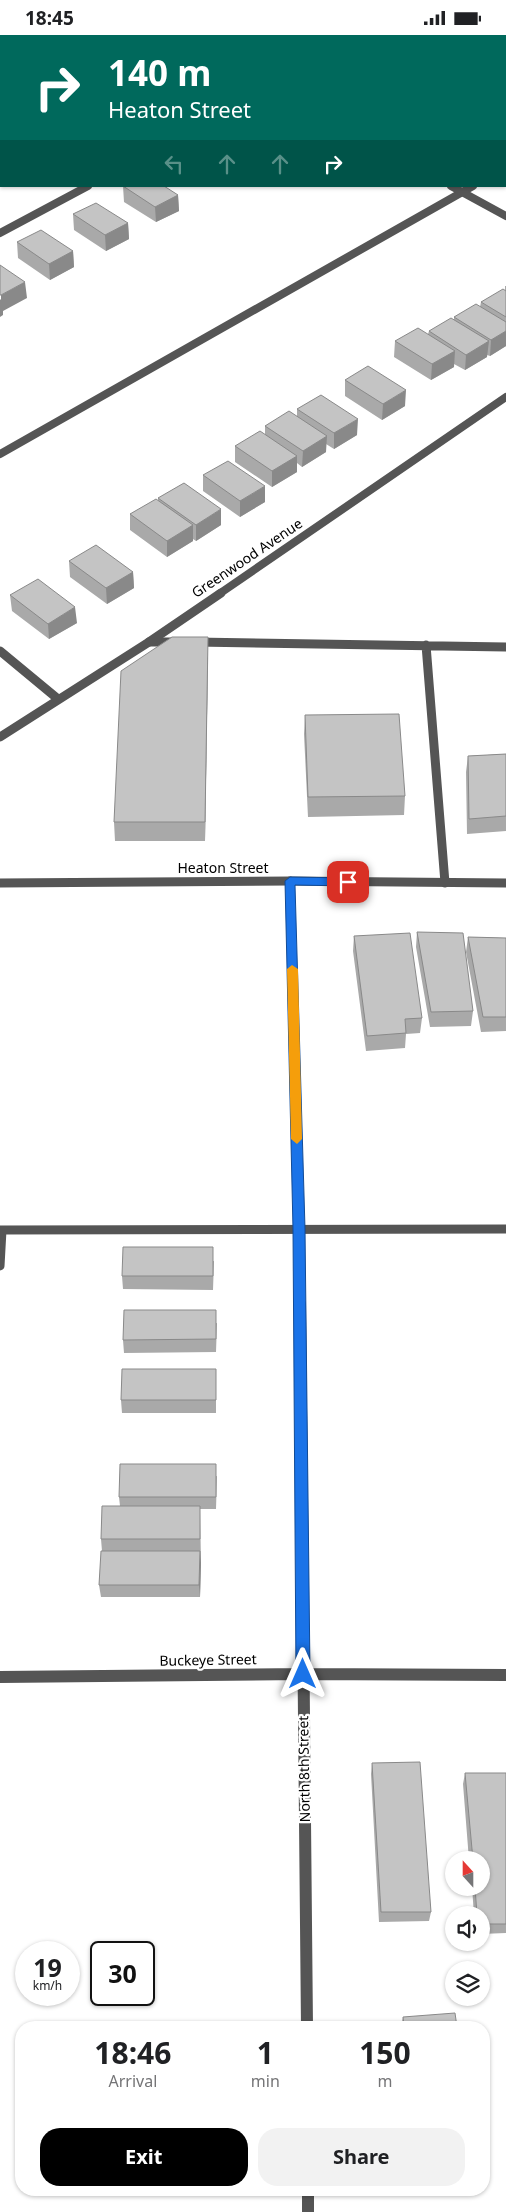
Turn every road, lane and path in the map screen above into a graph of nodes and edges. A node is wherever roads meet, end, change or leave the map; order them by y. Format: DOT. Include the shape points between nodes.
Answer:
graph roads {
  1 [pos="86,187"];
  2 [pos="453,187"];
  3 [pos="472,187"];
  4 [pos="463,193"];
  5 [pos="506,216"];
  6 [pos="0,233"];
  7 [pos="506,397"];
  8 [pos="0,454"];
  9 [pos="149,642"];
  10 [pos="426,645"];
  11 [pos="506,647"];
  12 [pos="0,651"];
  13 [pos="58,699"];
  14 [pos="0,737"];
  15 [pos="290,881"];
  16 [pos="0,883"];
  17 [pos="444,883"];
  18 [pos="506,883"];
  19 [pos="299,1229"];
  20 [pos="506,1229"];
  21 [pos="1,1230"];
  22 [pos="0,1266"];
  23 [pos="303,1674"];
  24 [pos="506,1675"];
  25 [pos="0,1677"];
  26 [pos="306,2021"];
  27 [pos="308,2196"];
  28 [pos="308,2212"];
  1 -- 6 [label="street"];
  2 -- 4 [label="street"];
  3 -- 4 [label="street"];
  4 -- 5 [label="street"];
  4 -- 8 [label="street"];
  7 -- 9 [label="street, Greenwood Avenue"];
  9 -- 10 [label="street"];
  9 -- 13 [label="street, Greenwood Avenue"];
  10 -- 11 [label="street"];
  10 -- 17 [label="street"];
  12 -- 13 [label="street"];
  13 -- 14 [label="street, Greenwood Avenue"];
  15 -- 16 [label="street, Heaton Street"];
  15 -- 17 [label="street, Heaton Street"];
  15 -- 19 [label="street, North 8th Street"];
  17 -- 18 [label="street, Heaton Street"];
  19 -- 20 [label="street"];
  19 -- 21 [label="street"];
  19 -- 23 [label="street, North 8th Street"];
  21 -- 22 [label="street"];
  23 -- 24 [label="street, Buckeye Street"];
  23 -- 25 [label="street, Buckeye Street"];
  23 -- 26 [label="street, North 8th Street"];
  27 -- 28 [label="street"];
}
